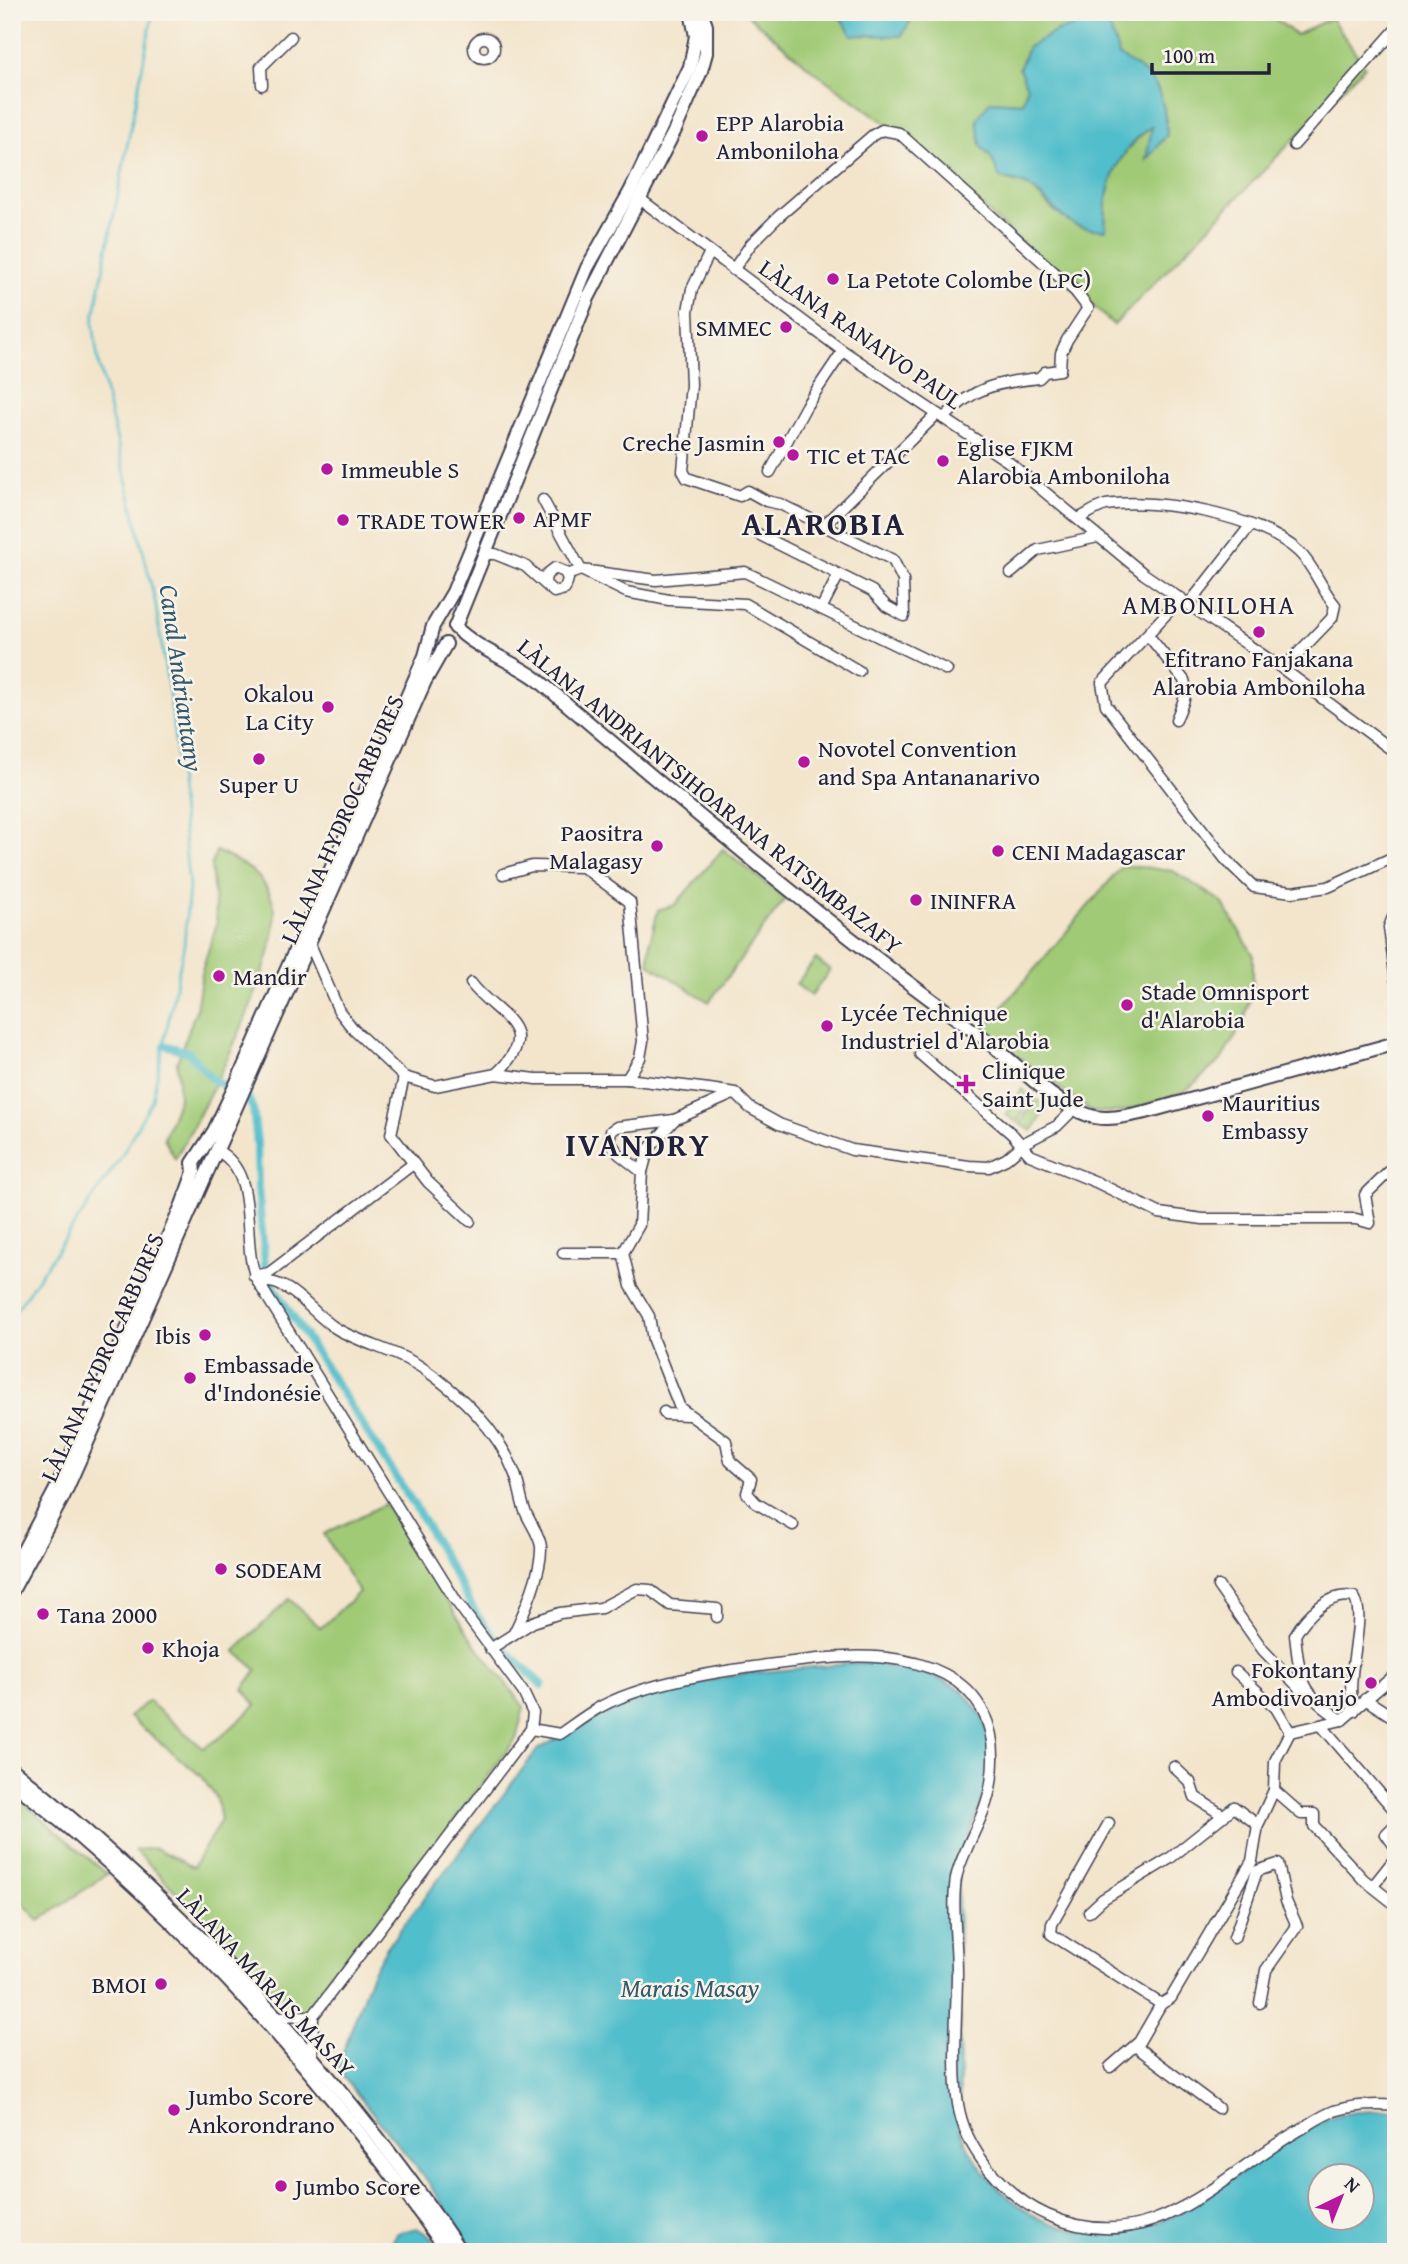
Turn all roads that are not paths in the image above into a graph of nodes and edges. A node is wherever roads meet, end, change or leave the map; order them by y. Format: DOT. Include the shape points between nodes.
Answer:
graph roads {
  1 [pos="691,12"];
  2 [pos="702,12"];
  3 [pos="1396,29"];
  4 [pos="290,37"];
  5 [pos="262,85"];
  6 [pos="1294,145"];
  7 [pos="632,196"];
  8 [pos="710,252"];
  9 [pos="733,270"];
  10 [pos="843,351"];
  11 [pos="941,416"];
  12 [pos="770,472"];
  13 [pos="543,500"];
  14 [pos="1078,519"];
  15 [pos="824,525"];
  16 [pos="1246,529"];
  17 [pos="758,534"];
  18 [pos="1098,537"];
  19 [pos="487,549"];
  20 [pos="581,569"];
  21 [pos="551,570"];
  22 [pos="1011,573"];
  23 [pos="567,575"];
  24 [pos="838,576"];
  25 [pos="545,582"];
  26 [pos="1185,601"];
  27 [pos="822,607"];
  28 [pos="434,627"];
  29 [pos="455,627"];
  30 [pos="1148,635"];
  31 [pos="448,643"];
  32 [pos="487,649"];
  33 [pos="1283,669"];
  34 [pos="947,670"];
  35 [pos="859,671"];
  36 [pos="1176,720"];
  37 [pos="1396,753"];
  38 [pos="1396,856"];
  39 [pos="503,874"];
  40 [pos="1396,910"];
  41 [pos="310,944"];
  42 [pos="1396,982"];
  43 [pos="471,983"];
  44 [pos="1396,1043"];
  45 [pos="920,1054"];
  46 [pos="496,1074"];
  47 [pos="404,1077"];
  48 [pos="627,1079"];
  49 [pos="242,1082"];
  50 [pos="735,1093"];
  51 [pos="234,1099"];
  52 [pos="1074,1109"];
  53 [pos="674,1120"];
  54 [pos="1020,1147"];
  55 [pos="216,1150"];
  56 [pos="413,1164"];
  57 [pos="1396,1165"];
  58 [pos="202,1168"];
  59 [pos="642,1172"];
  60 [pos="470,1221"];
  61 [pos="623,1252"];
  62 [pos="563,1253"];
  63 [pos="261,1277"];
  64 [pos="664,1412"];
  65 [pos="688,1415"];
  66 [pos="793,1525"];
  67 [pos="12,1572"];
  68 [pos="1218,1586"];
  69 [pos="12,1591"];
  70 [pos="717,1617"];
  71 [pos="510,1635"];
  72 [pos="492,1648"];
  73 [pos="1237,1672"];
  74 [pos="1396,1674"];
  75 [pos="1365,1699"];
  76 [pos="1315,1703"];
  77 [pos="1354,1711"];
  78 [pos="1396,1719"];
  79 [pos="1342,1720"];
  80 [pos="1321,1725"];
  81 [pos="531,1729"];
  82 [pos="1290,1732"];
  83 [pos="1174,1767"];
  84 [pos="12,1769"];
  85 [pos="12,1782"];
  86 [pos="1274,1790"];
  87 [pos="1396,1812"];
  88 [pos="1224,1816"];
  89 [pos="1109,1823"];
  90 [pos="1396,1824"];
  91 [pos="1258,1825"];
  92 [pos="1396,1848"];
  93 [pos="1396,1857"];
  94 [pos="1255,1866"];
  95 [pos="1373,1886"];
  96 [pos="1396,1905"];
  97 [pos="1089,1912"];
  98 [pos="1234,1938"];
  99 [pos="1260,2003"];
  100 [pos="1161,2004"];
  101 [pos="275,2017"];
  102 [pos="313,2017"];
  103 [pos="1135,2046"];
  104 [pos="312,2056"];
  105 [pos="1110,2067"];
  106 [pos="1396,2106"];
  107 [pos="1218,2108"];
  108 [pos="448,2252"];
  109 [pos="461,2252"];
  1 -- 7 [label="main road" via="696,36 691,67"];
  2 -- 7 [label="main road" via="706,53 701,71"];
  3 -- 6 [label="street"];
  4 -- 5 [label="street" via="261,67"];
  7 -- 8 [label="street, LÀLANA RANAIVO PAUL"];
  7 -- 19 [label="main road, LÀLANA HYDROCARBURES"];
  7 -- 28 [label="main road, LÀLANA HYDROCARBURES" via="587,268 453,592"];
  8 -- 9 [label="street, LÀLANA RANAIVO PAUL"];
  8 -- 15 [label="street" via="692,289 688,311 691,385 683,471 687,478 740,496 748,491"];
  9 -- 10 [label="street, LÀLANA RANAIVO PAUL"];
  9 -- 11 [label="street" via="778,217 873,135 882,130 899,133 1075,291 1088,308 1064,346 1060,370 1039,378 1003,381 966,396"];
  10 -- 11 [label="street, LÀLANA RANAIVO PAUL"];
  10 -- 12 [label="street"];
  11 -- 14 [label="street, LÀLANA RANAIVO PAUL" via="1006,460"];
  11 -- 15 [label="street"];
  13 -- 20 [label="street"];
  14 -- 16 [label="street" via="1103,505 1153,503 1220,514"];
  14 -- 18 [label="street, LÀLANA RANAIVO PAUL"];
  15 -- 24 [label="street" via="893,560 903,580 904,616 872,591"];
  16 -- 26 [label="street"];
  16 -- 33 [label="street" via="1280,537 1301,553 1335,605 1332,618"];
  17 -- 24 [label="street"];
  18 -- 22 [label="street" via="1038,550"];
  18 -- 26 [label="street, LÀLANA RANAIVO PAUL"];
  19 -- 21 [label="street"];
  19 -- 25 [label="street" via="525,566"];
  19 -- 29 [label="main road, LÀLANA HYDROCARBURES"];
  20 -- 23 [label="street"];
  20 -- 27 [label="street" via="656,580 745,572"];
  20 -- 35 [label="street" via="626,592 669,600 745,604"];
  21 -- 23 [label="street"];
  21 -- 25 [label="street"];
  23 -- 25 [label="street" via="567,586 558,592"];
  24 -- 27 [label="street"];
  26 -- 30 [label="street"];
  26 -- 33 [label="street, LÀLANA RANAIVO PAUL"];
  27 -- 34 [label="street"];
  28 -- 29 [label="main road" via="449,621"];
  28 -- 31 [label="main road" via="435,640"];
  28 -- 49 [label="main road, LÀLANA HYDROCARBURES"];
  29 -- 31 [label="main road, LÀLANA HYDROCARBURES" via="456,634"];
  29 -- 32 [label="main road, LÀLANA ANDRIANTSIHOARANA RATSIMBAZAFY"];
  30 -- 36 [label="street" via="1184,680 1185,701"];
  30 -- 38 [label="street" via="1102,683 1106,705 1226,860 1254,887 1292,892 1328,887"];
  31 -- 32 [label="main road"];
  31 -- 41 [label="main road, LÀLANA HYDROCARBURES" via="429,673"];
  32 -- 52 [label="main road, LÀLANA ANDRIANTSIHOARANA RATSIMBAZAFY" via="537,680 792,893"];
  33 -- 37 [label="street, LÀLANA RANAIVO PAUL"];
  39 -- 48 [label="street" via="532,866 583,867 630,902 643,1041 640,1058"];
  40 -- 42 [label="street" via="1389,927"];
  41 -- 47 [label="street" via="339,1011"];
  41 -- 49 [label="main road, LÀLANA HYDROCARBURES"];
  43 -- 46 [label="street" via="483,999 510,1019 517,1035 513,1054"];
  44 -- 52 [label="main road" via="1146,1112 1110,1118 1091,1117"];
  45 -- 54 [label="street"];
  46 -- 47 [label="street" via="435,1086"];
  46 -- 48 [label="street"];
  47 -- 56 [label="street" via="391,1134"];
  48 -- 50 [label="street"];
  49 -- 51 [label="main road"];
  50 -- 53 [label="street"];
  50 -- 54 [label="street" via="750,1108 779,1124 883,1156 989,1167"];
  51 -- 55 [label="main road, LÀLANA HYDROCARBURES"];
  51 -- 58 [label="main road, LÀLANA HYDROCARBURES"];
  52 -- 54 [label="street" via="1057,1126"];
  53 -- 59 [label="street" via="648,1150"];
  53 -- 59 [label="street" via="617,1127 611,1132 609,1141 619,1154"];
  54 -- 57 [label="street" via="1159,1213 1203,1219 1356,1219 1370,1223 1365,1195"];
  55 -- 58 [label="main road, LÀLANA HYDROCARBURES"];
  55 -- 63 [label="street" via="242,1177"];
  56 -- 60 [label="street"];
  56 -- 63 [label="street"];
  58 -- 67 [label="main road, LÀLANA HYDROCARBURES" via="48,1504"];
  58 -- 69 [label="main road, LÀLANA HYDROCARBURES" via="63,1497"];
  59 -- 61 [label="street" via="639,1225"];
  61 -- 62 [label="street"];
  61 -- 65 [label="street" via="631,1286 649,1317 673,1393"];
  63 -- 71 [label="street" via="281,1284 328,1324 358,1341 422,1367 464,1402 496,1438 514,1471 524,1509 541,1544 540,1566"];
  63 -- 72 [label="street" via="456,1601"];
  64 -- 65 [label="street"];
  65 -- 66 [label="street" via="726,1441 726,1456 751,1479 747,1493 756,1503"];
  68 -- 76 [label="street" via="1263,1650"];
  70 -- 71 [label="street" via="717,1609 670,1605 645,1588 601,1608 560,1613"];
  71 -- 72 [label="street"];
  72 -- 81 [label="street" via="523,1692 533,1713"];
  73 -- 82 [label="street" via="1276,1708"];
  74 -- 75 [label="street"];
  75 -- 77 [label="street"];
  75 -- 78 [label="street"];
  76 -- 77 [label="street" via="1298,1668 1295,1635 1311,1614 1330,1601 1354,1597 1361,1609 1351,1679"];
  76 -- 79 [label="street"];
  77 -- 79 [label="street"];
  79 -- 80 [label="street"];
  80 -- 82 [label="street"];
  80 -- 87 [label="street"];
  81 -- 102 [label="street"];
  81 -- 106 [label="street" via="560,1734 601,1707 634,1693 718,1673 846,1656 870,1656 937,1670 964,1685 986,1712 994,1746 985,1809 956,1876 958,2104 979,2155 1010,2191 1049,2216 1115,2230 1135,2226 1196,2203 1272,2145 1332,2112 1369,2104"];
  82 -- 86 [label="street" via="1275,1761"];
  83 -- 88 [label="street" via="1190,1782 1195,1797"];
  84 -- 101 [label="main road, LÀLANA MARAIS MASAY" via="123,1864"];
  85 -- 108 [label="main road, LÀLANA MARAIS MASAY" via="115,1871 243,1998 348,2118"];
  86 -- 91 [label="street"];
  86 -- 95 [label="street" via="1301,1814 1314,1814 1314,1826"];
  88 -- 91 [label="street" via="1234,1807"];
  88 -- 97 [label="street"];
  89 -- 100 [label="street" via="1052,1924 1051,1934"];
  90 -- 92 [label="street" via="1386,1834"];
  91 -- 94 [label="street"];
  93 -- 95 [label="street"];
  94 -- 98 [label="street"];
  94 -- 99 [label="street" via="1278,1864 1297,1926 1266,1970"];
  94 -- 100 [label="street" via="1171,1998"];
  95 -- 96 [label="street"];
  100 -- 103 [label="street"];
  101 -- 102 [label="street"];
  101 -- 104 [label="main road, LÀLANA MARAIS MASAY"];
  102 -- 104 [label="street"];
  103 -- 105 [label="street"];
  103 -- 107 [label="street"];
  104 -- 109 [label="main road, LÀLANA MARAIS MASAY"];
}
